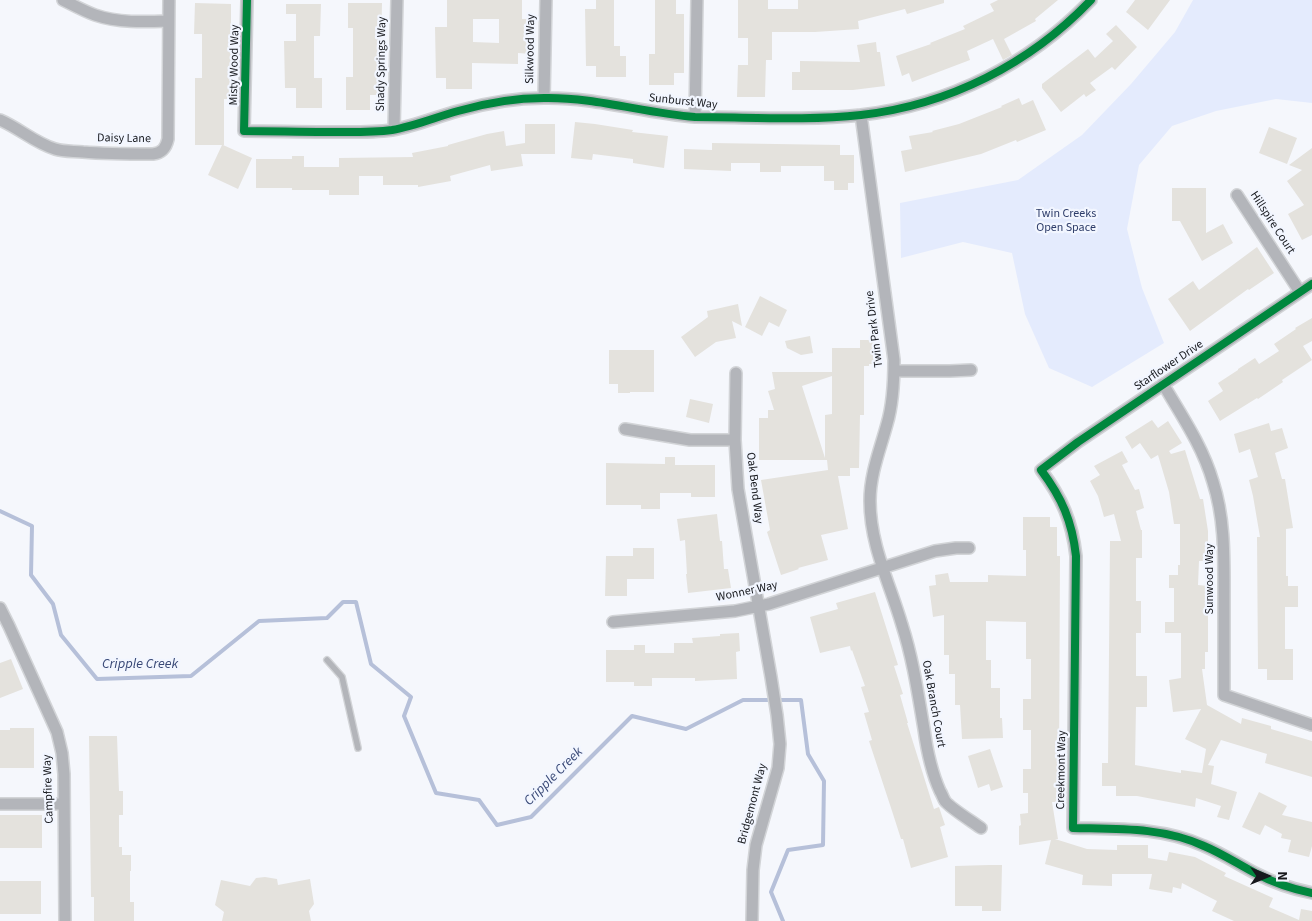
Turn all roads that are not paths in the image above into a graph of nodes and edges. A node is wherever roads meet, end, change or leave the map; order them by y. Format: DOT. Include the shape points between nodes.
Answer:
graph roads {
  1 [pos="63,0"];
  2 [pos="169,0"];
  3 [pos="248,0"];
  4 [pos="397,0"];
  5 [pos="546,0"];
  6 [pos="697,0"];
  7 [pos="1091,0"];
  8 [pos="168,21"];
  9 [pos="544,98"];
  10 [pos="861,115"];
  11 [pos="694,117"];
  12 [pos="0,120"];
  13 [pos="394,130"];
  14 [pos="244,131"];
  15 [pos="1237,195"];
  16 [pos="1312,284"];
  17 [pos="1300,292"];
  18 [pos="971,370"];
  19 [pos="894,371"];
  20 [pos="736,373"];
  21 [pos="1164,384"];
  22 [pos="625,429"];
  23 [pos="735,440"];
  24 [pos="1041,470"];
  25 [pos="969,548"];
  26 [pos="882,568"];
  27 [pos="758,606"];
  28 [pos="0,608"];
  29 [pos="614,622"];
  30 [pos="5,628"];
  31 [pos="327,660"];
  32 [pos="1312,725"];
  33 [pos="358,748"];
  34 [pos="0,804"];
  35 [pos="64,804"];
  36 [pos="981,828"];
  37 [pos="1312,892"];
  38 [pos="65,921"];
  39 [pos="752,921"];
  1 -- 8 [label="street" via="95,15 116,20"];
  2 -- 8 [label="street, Daisy Lane"];
  3 -- 14 [label="street, Misty Wood Way"];
  4 -- 13 [label="street, Shady Springs Way"];
  5 -- 9 [label="street, Silkwood Way"];
  6 -- 11 [label="street"];
  7 -- 10 [label="street, Sunburst Way" via="1040,45 970,86 934,100"];
  8 -- 12 [label="street, Daisy Lane" via="168,139 167,146 159,153 54,149"];
  9 -- 11 [label="street, Sunburst Way" via="602,102"];
  9 -- 13 [label="street, Sunburst Way" via="491,103"];
  10 -- 11 [label="street, Sunburst Way"];
  10 -- 19 [label="street, Twin Park Drive"];
  13 -- 14 [label="street, Sunburst Way"];
  15 -- 17 [label="street, Hillspire Court"];
  16 -- 17 [label="street, Starflower Drive"];
  17 -- 21 [label="street, Starflower Drive"];
  18 -- 19 [label="street"];
  19 -- 26 [label="street, Twin Park Drive" via="890,413 872,477 870,501 871,525"];
  20 -- 23 [label="street, Oak Bend Way"];
  21 -- 24 [label="street, Starflower Drive"];
  21 -- 32 [label="street, Sunwood Way" via="1205,458 1220,509 1224,549 1224,695"];
  22 -- 23 [label="street" via="690,440"];
  23 -- 27 [label="street, Oak Bend Way" via="738,489"];
  24 -- 37 [label="street, Creekmont Way" via="1066,510 1076,556 1073,828 1141,830 1184,838 1256,874"];
  25 -- 26 [label="street, Wonner Way" via="935,551"];
  26 -- 27 [label="street, Wonner Way"];
  26 -- 36 [label="street, Oak Branch Court" via="910,651 929,760 936,781 946,802"];
  27 -- 29 [label="street, Wonner Way" via="736,611"];
  27 -- 39 [label="street, Bridgemont Way" via="780,744 778,768 756,845"];
  28 -- 30 [label="street, Campfire Way"];
  30 -- 35 [label="street, Campfire Way" via="56,732 62,753"];
  31 -- 33 [label="lane" via="342,677"];
  34 -- 35 [label="street"];
  35 -- 38 [label="street, Campfire Way"];
}
